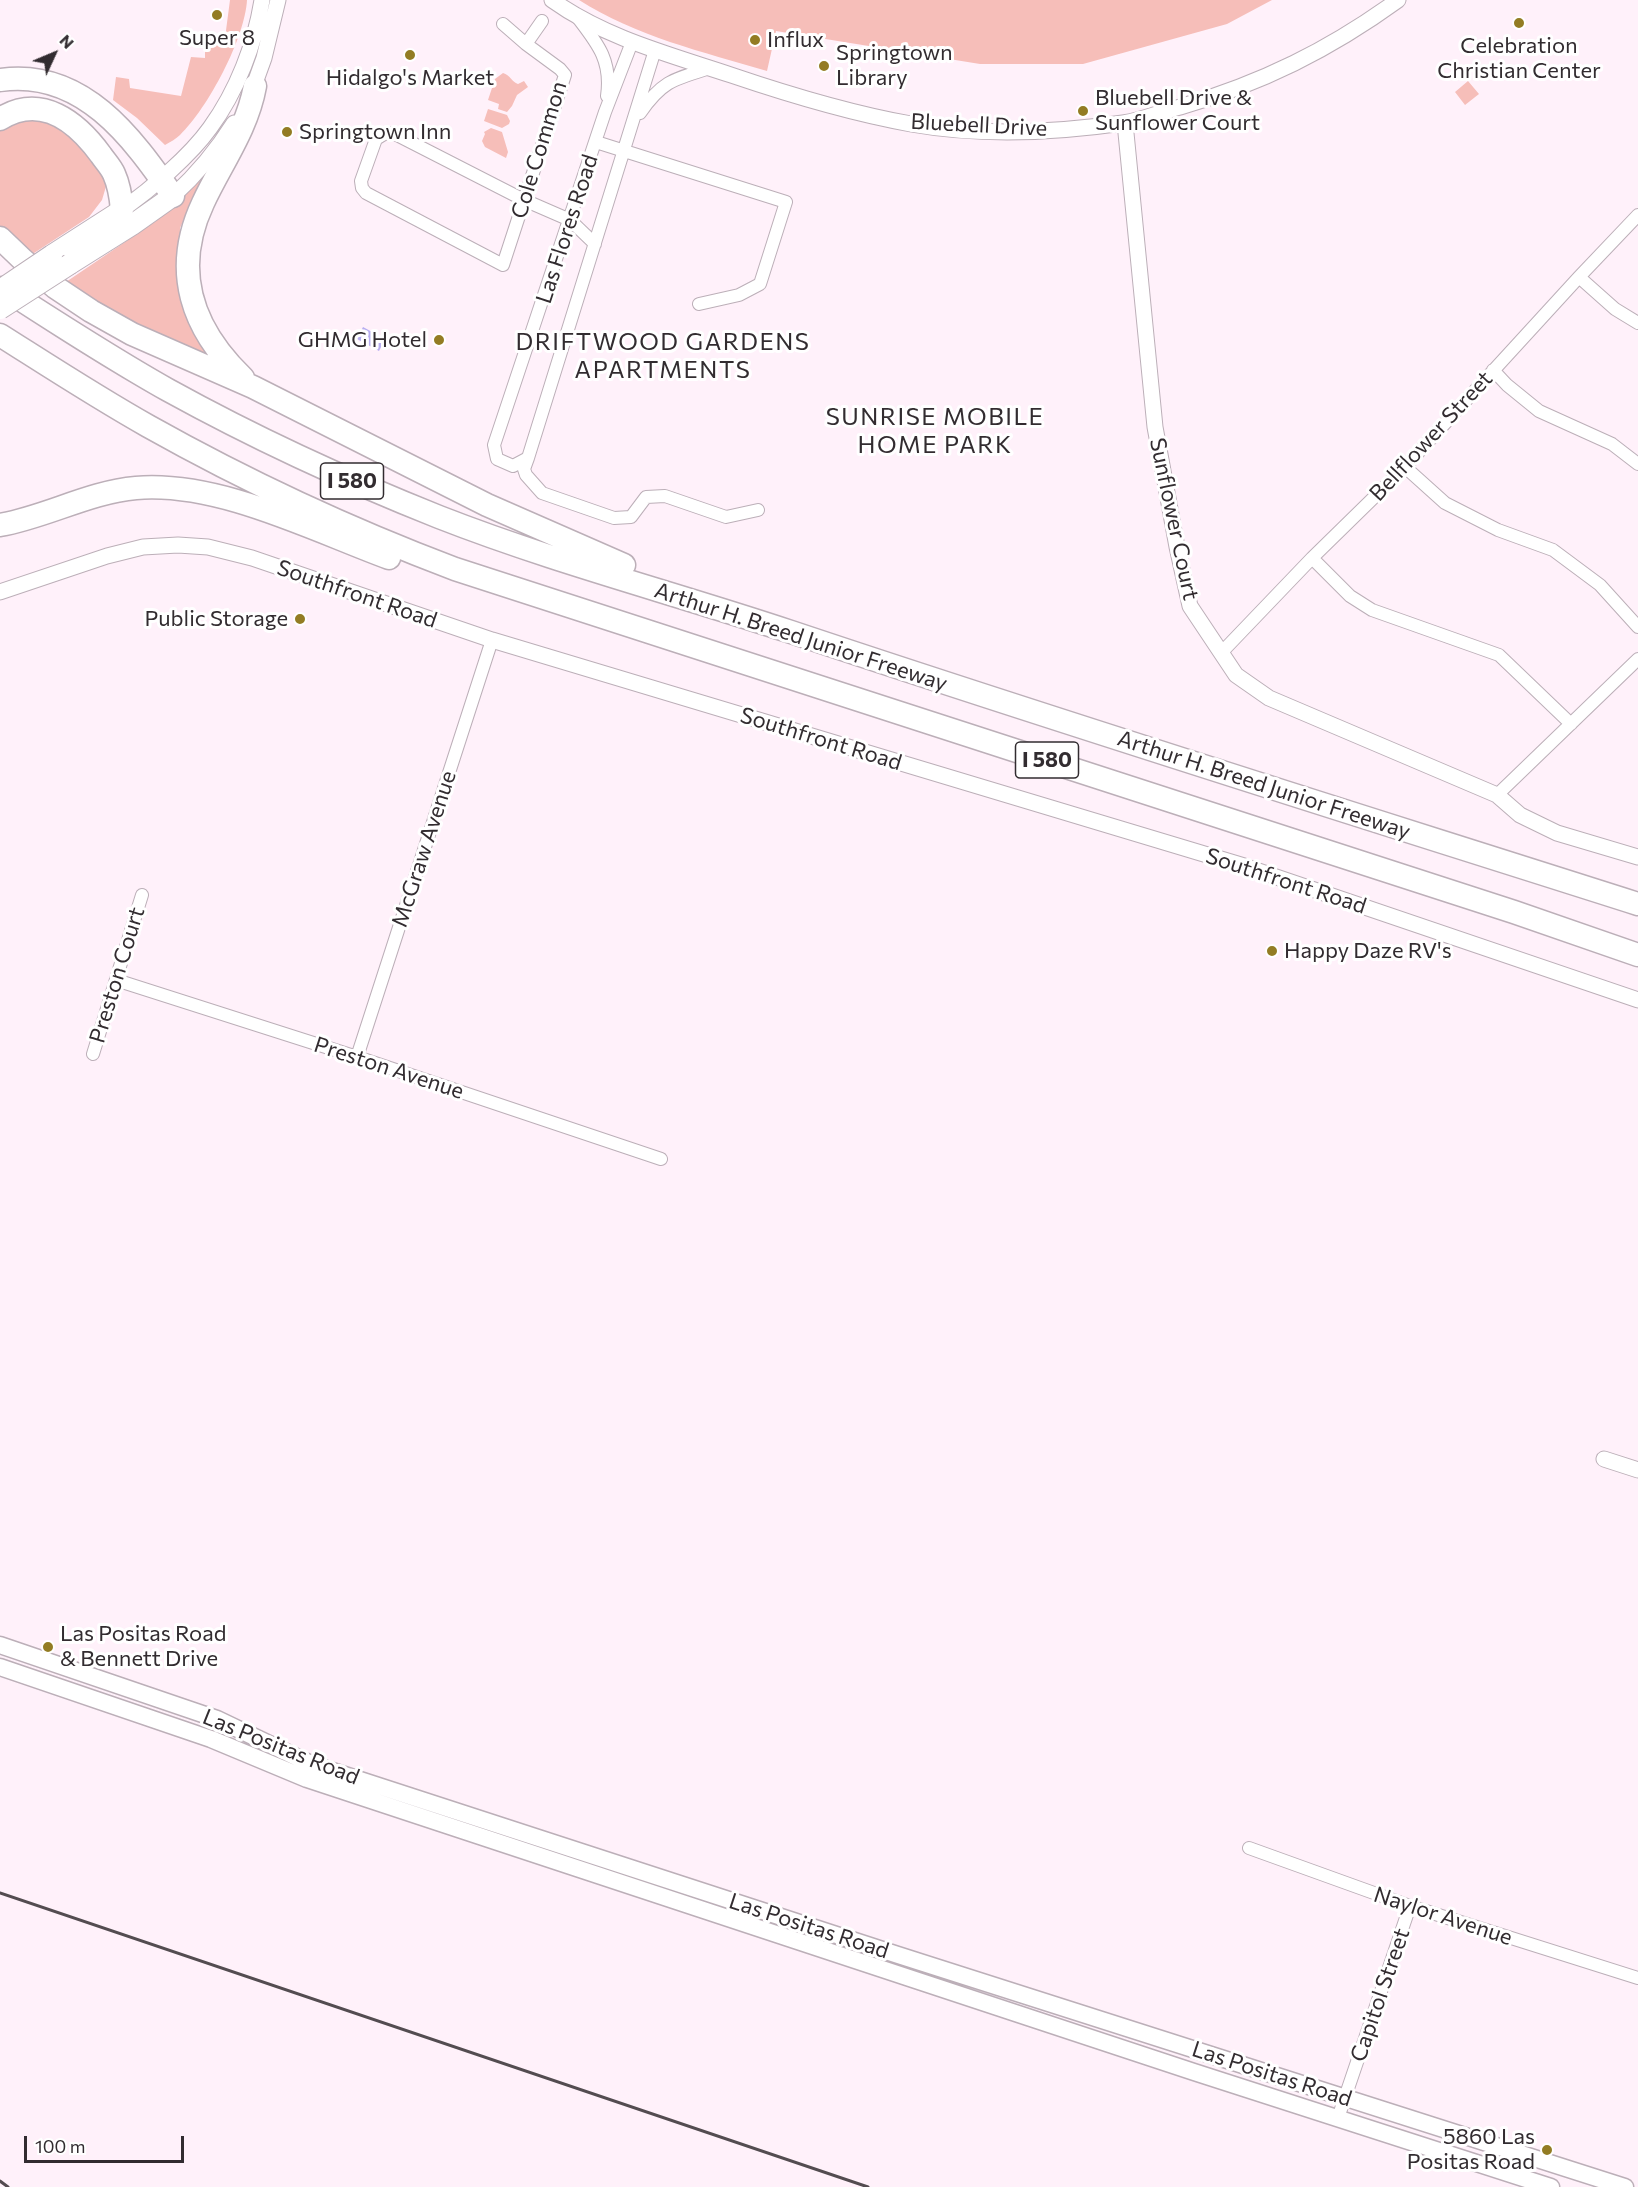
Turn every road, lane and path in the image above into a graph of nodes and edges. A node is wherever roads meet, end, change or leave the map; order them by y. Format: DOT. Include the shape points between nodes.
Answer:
graph roads {
  1 [pos="262,0"];
  2 [pos="278,0"];
  3 [pos="552,0"];
  4 [pos="1398,0"];
  5 [pos="576,15"];
  6 [pos="543,21"];
  7 [pos="503,24"];
  8 [pos="632,42"];
  9 [pos="526,44"];
  10 [pos="655,50"];
  11 [pos="710,68"];
  12 [pos="0,80"];
  13 [pos="255,86"];
  14 [pos="605,112"];
  15 [pos="0,119"];
  16 [pos="1125,123"];
  17 [pos="632,124"];
  18 [pos="596,142"];
  19 [pos="624,151"];
  20 [pos="167,188"];
  21 [pos="524,200"];
  22 [pos="122,210"];
  23 [pos="1638,215"];
  24 [pos="570,220"];
  25 [pos="0,238"];
  26 [pos="595,244"];
  27 [pos="61,260"];
  28 [pos="1579,277"];
  29 [pos="0,288"];
  30 [pos="699,304"];
  31 [pos="0,309"];
  32 [pos="1638,323"];
  33 [pos="0,335"];
  34 [pos="1493,370"];
  35 [pos="253,387"];
  36 [pos="528,458"];
  37 [pos="1638,464"];
  38 [pos="1405,467"];
  39 [pos="758,510"];
  40 [pos="0,525"];
  41 [pos="1312,558"];
  42 [pos="454,569"];
  43 [pos="0,592"];
  44 [pos="732,612"];
  45 [pos="1638,627"];
  46 [pos="492,640"];
  47 [pos="1221,653"];
  48 [pos="1638,659"];
  49 [pos="1571,724"];
  50 [pos="1497,795"];
  51 [pos="1638,856"];
  52 [pos="142,895"];
  53 [pos="1638,904"];
  54 [pos="1638,955"];
  55 [pos="116,980"];
  56 [pos="1638,1000"];
  57 [pos="93,1054"];
  58 [pos="357,1058"];
  59 [pos="661,1159"];
  60 [pos="1604,1459"];
  61 [pos="1638,1470"];
  62 [pos="0,1645"];
  63 [pos="0,1667"];
  64 [pos="1249,1848"];
  65 [pos="1410,1906"];
  66 [pos="1638,1978"];
  67 [pos="1345,2097"];
  68 [pos="1338,2118"];
  69 [pos="1462,2158"];
  70 [pos="1534,2158"];
  71 [pos="1551,2187"];
  72 [pos="1625,2187"];
  1 -- 20 [label="street" via="243,68 224,107"];
  2 -- 13 [label="street"];
  3 -- 5 [label="street, Bluebell Drive"];
  4 -- 16 [label="street, Bluebell Drive" via="1313,55 1273,74"];
  5 -- 8 [label="street, Bluebell Drive"];
  5 -- 14 [label="street, Las Flores Road" via="600,47 606,62"];
  6 -- 9 [label="street"];
  7 -- 9 [label="street"];
  8 -- 10 [label="street, Bluebell Drive"];
  8 -- 14 [label="street, Las Flores Road"];
  9 -- 21 [label="street, Cole Common" via="565,75"];
  10 -- 11 [label="street, Bluebell Drive"];
  10 -- 17 [label="street, Las Flores Road"];
  11 -- 16 [label="street, Bluebell Drive" via="827,105 911,124 1018,131"];
  11 -- 17 [label="street, Las Flores Road" via="663,85"];
  12 -- 20 [label="highway" via="34,79 84,97 115,122"];
  13 -- 20 [label="street" via="223,140 191,180"];
  13 -- 35 [label="highway" via="242,131 202,205 188,262 198,319 222,356"];
  14 -- 18 [label="street, Las Flores Road"];
  15 -- 22 [label="highway" via="28,110 51,111 72,122 113,173"];
  16 -- 47 [label="street, Sunflower Court" via="1155,427 1190,606"];
  17 -- 19 [label="street, Las Flores Road"];
  18 -- 19 [label="street"];
  18 -- 24 [label="street, Las Flores Road"];
  19 -- 26 [label="street, Las Flores Road"];
  19 -- 30 [label="street" via="786,202 760,284 739,296"];
  20 -- 22 [label="street"];
  20 -- 27 [label="main road" via="132,225"];
  21 -- 21 [label="street, Cole Common" via="393,133 376,139 361,181 366,193 503,265"];
  21 -- 24 [label="street"];
  22 -- 27 [label="main road"];
  23 -- 28 [label="street, Bellflower Street"];
  24 -- 26 [label="street"];
  24 -- 36 [label="street, Las Flores Road" via="494,445 497,459 513,466"];
  25 -- 35 [label="highway" via="22,260 91,311 132,334"];
  26 -- 36 [label="street, Las Flores Road"];
  27 -- 29 [label="main road, bridge"];
  27 -- 31 [label="main road, bridge"];
  28 -- 32 [label="street"];
  28 -- 34 [label="street, Bellflower Street"];
  29 -- 44 [label="highway, Arthur H. Breed Junior Freeway / I 580" via="167,389 349,480 549,555"];
  33 -- 42 [label="highway, Arthur H. Breed Junior Freeway / I 580" via="147,425 241,475"];
  34 -- 37 [label="street" via="1539,411 1612,444"];
  34 -- 38 [label="street, Bellflower Street"];
  35 -- 44 [label="highway" via="487,505"];
  36 -- 39 [label="street" via="526,475 542,493 614,518 632,517 646,497 665,496 726,517"];
  38 -- 41 [label="street, Bellflower Street"];
  38 -- 45 [label="street" via="1445,503 1498,530 1553,550 1600,585"];
  40 -- 42 [label="highway" via="135,488 196,490 272,513 421,570"];
  41 -- 47 [label="street, Bellflower Street"];
  41 -- 49 [label="street" via="1350,596 1372,610 1499,655"];
  42 -- 54 [label="highway, Arthur H. Breed Junior Freeway / I 580"];
  43 -- 46 [label="street, Southfront Road" via="143,547 201,546 247,557"];
  44 -- 53 [label="highway, Arthur H. Breed Junior Freeway / I 580" via="992,699"];
  46 -- 56 [label="street, Southfront Road" via="1244,866"];
  46 -- 58 [label="street, McGraw Avenue"];
  47 -- 50 [label="street, Sunflower Court" via="1236,675 1269,698"];
  48 -- 49 [label="street"];
  49 -- 50 [label="street"];
  50 -- 51 [label="street, Sunflower Court" via="1520,815 1557,833"];
  52 -- 55 [label="street, Preston Court"];
  55 -- 57 [label="street, Preston Court"];
  55 -- 58 [label="street, Preston Avenue"];
  58 -- 59 [label="street, Preston Avenue"];
  60 -- 61 [label="street"];
  62 -- 67 [label="main road, Las Positas Road" via="217,1719 312,1764"];
  63 -- 68 [label="main road, Las Positas Road" via="212,1739 307,1779"];
  64 -- 65 [label="street, Naylor Avenue"];
  65 -- 66 [label="street, Naylor Avenue"];
  65 -- 67 [label="street, Capitol Street"];
  67 -- 68 [label="street, Capitol Street"];
  67 -- 70 [label="main road, Las Positas Road"];
  68 -- 69 [label="main road, Las Positas Road"];
  69 -- 70 [label="main road" via="1468,2147 1518,2163"];
  69 -- 71 [label="main road, Las Positas Road"];
  70 -- 72 [label="main road, Las Positas Road"];
}
